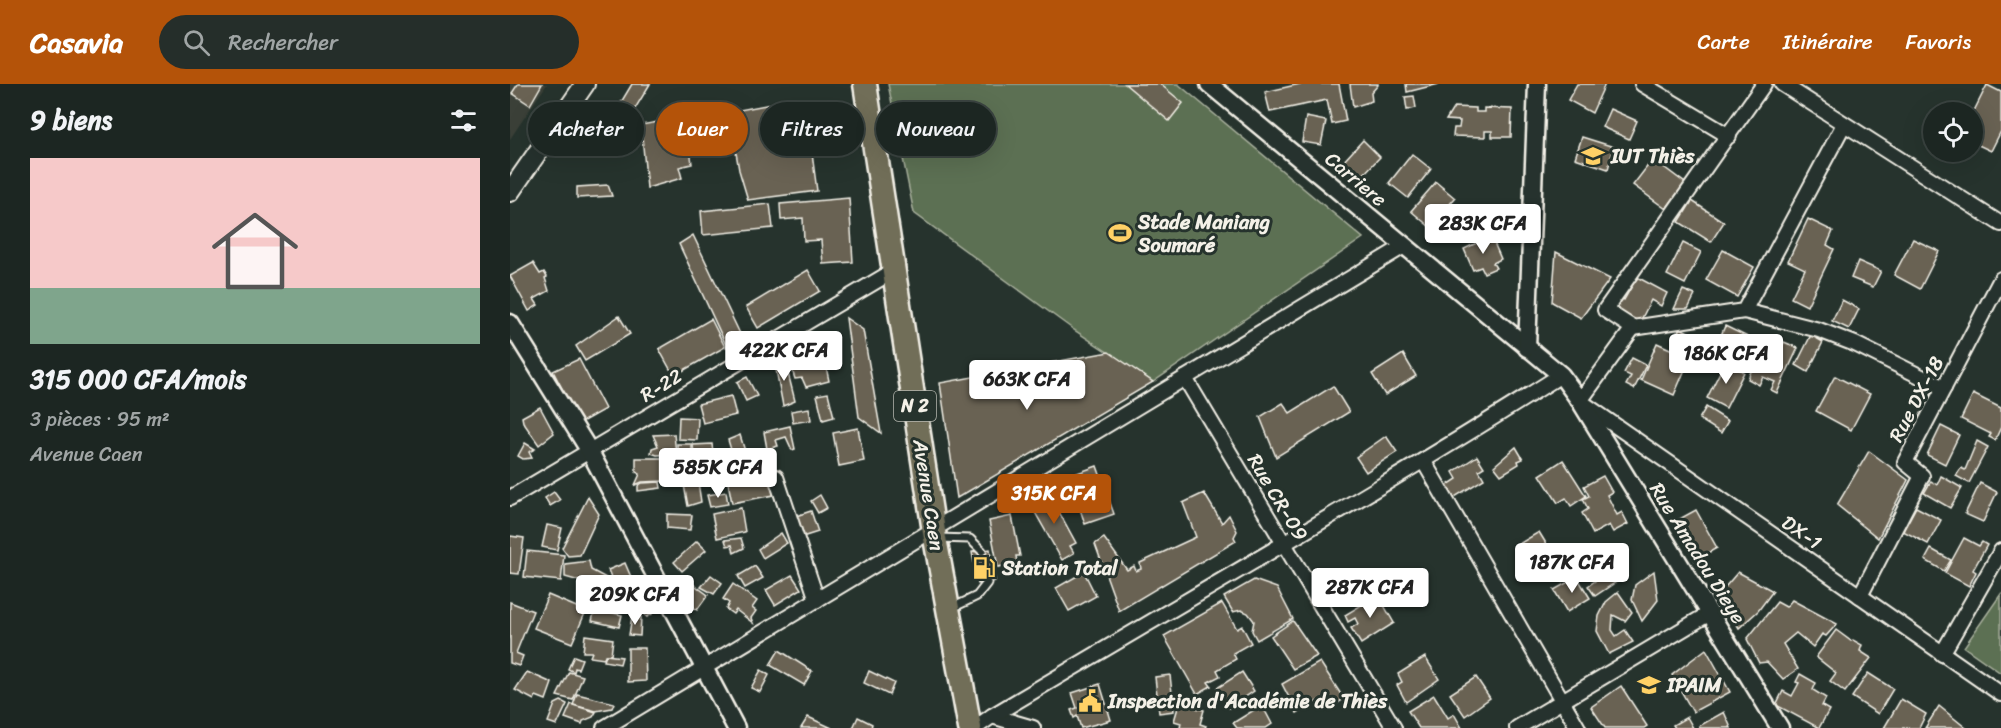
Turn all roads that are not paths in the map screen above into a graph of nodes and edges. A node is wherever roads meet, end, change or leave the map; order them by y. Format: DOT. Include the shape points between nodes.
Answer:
graph roads {
  1 [pos="585,84"];
  2 [pos="865,84"];
  3 [pos="1209,84"];
  4 [pos="1537,84"];
  5 [pos="1642,84"];
  6 [pos="1764,84"];
  7 [pos="1782,84"];
  8 [pos="1845,124"];
  9 [pos="1729,136"];
  10 [pos="510,192"];
  11 [pos="2001,224"];
  12 [pos="1404,246"];
  13 [pos="895,270"];
  14 [pos="2001,279"];
  15 [pos="1744,311"];
  16 [pos="510,322"];
  17 [pos="1633,328"];
  18 [pos="1527,348"];
  19 [pos="1561,375"];
  20 [pos="1185,378"];
  21 [pos="1944,388"];
  22 [pos="1580,401"];
  23 [pos="589,450"];
  24 [pos="1424,462"];
  25 [pos="776,477"];
  26 [pos="510,498"];
  27 [pos="934,534"];
  28 [pos="1282,542"];
  29 [pos="982,550"];
  30 [pos="2001,551"];
  31 [pos="1988,574"];
  32 [pos="987,582"];
  33 [pos="2001,582"];
  34 [pos="1860,596"];
  35 [pos="817,600"];
  36 [pos="948,610"];
  37 [pos="1710,613"];
  38 [pos="1942,654"];
  39 [pos="703,669"];
  40 [pos="2001,694"];
  41 [pos="1561,701"];
  42 [pos="992,716"];
  43 [pos="604,728"];
  44 [pos="736,728"];
  45 [pos="969,728"];
  46 [pos="975,728"];
  47 [pos="1033,728"];
  48 [pos="1394,728"];
  49 [pos="1517,728"];
  50 [pos="1578,728"];
  51 [pos="1780,728"];
  1 -- 10 [label="main road"];
  2 -- 13 [label="highway, Avenue Caen / N 2"];
  3 -- 12 [label="street, Carriere"];
  4 -- 18 [label="street"];
  5 -- 9 [label="street"];
  6 -- 9 [label="street"];
  7 -- 8 [label="street"];
  8 -- 11 [label="street"];
  8 -- 15 [label="street"];
  9 -- 17 [label="street" via="1605,310"];
  12 -- 18 [label="street, Carriere"];
  12 -- 20 [label="street"];
  13 -- 23 [label="street, R-22"];
  13 -- 27 [label="highway, Avenue Caen / N 2"];
  14 -- 21 [label="street, Rue DX-18"];
  15 -- 17 [label="street"];
  15 -- 21 [label="street" via="1828,334"];
  16 -- 23 [label="street"];
  17 -- 22 [label="street"];
  18 -- 19 [label="street, Carriere"];
  19 -- 22 [label="street, Rue Amadou Dieye"];
  19 -- 24 [label="street"];
  20 -- 27 [label="street"];
  20 -- 28 [label="street, Rue CR-09"];
  21 -- 34 [label="street, Rue DX-18" via="1905,462 1922,476"];
  22 -- 34 [label="street, DX-1"];
  22 -- 37 [label="street, Rue Amadou Dieye"];
  23 -- 26 [label="street, R-22"];
  23 -- 39 [label="street"];
  24 -- 28 [label="street"];
  24 -- 41 [label="street"];
  25 -- 35 [label="street"];
  27 -- 29 [label="lane" via="970,540"];
  27 -- 35 [label="street"];
  27 -- 36 [label="highway, Avenue Caen / N 2"];
  28 -- 42 [label="street"];
  28 -- 48 [label="street, Rue CR-09"];
  30 -- 31 [label="street"];
  31 -- 33 [label="street"];
  31 -- 38 [label="street"];
  32 -- 36 [label="lane" via="977,596"];
  34 -- 38 [label="street, DX-1"];
  35 -- 39 [label="street"];
  36 -- 45 [label="highway, Avenue Caen / N 2"];
  37 -- 41 [label="street"];
  37 -- 51 [label="street, Rue Amadou Dieye"];
  38 -- 40 [label="street, DX-1"];
  39 -- 43 [label="street"];
  39 -- 44 [label="street"];
  41 -- 49 [label="street"];
  41 -- 50 [label="street"];
  42 -- 46 [label="street"];
  42 -- 47 [label="street"];
}
